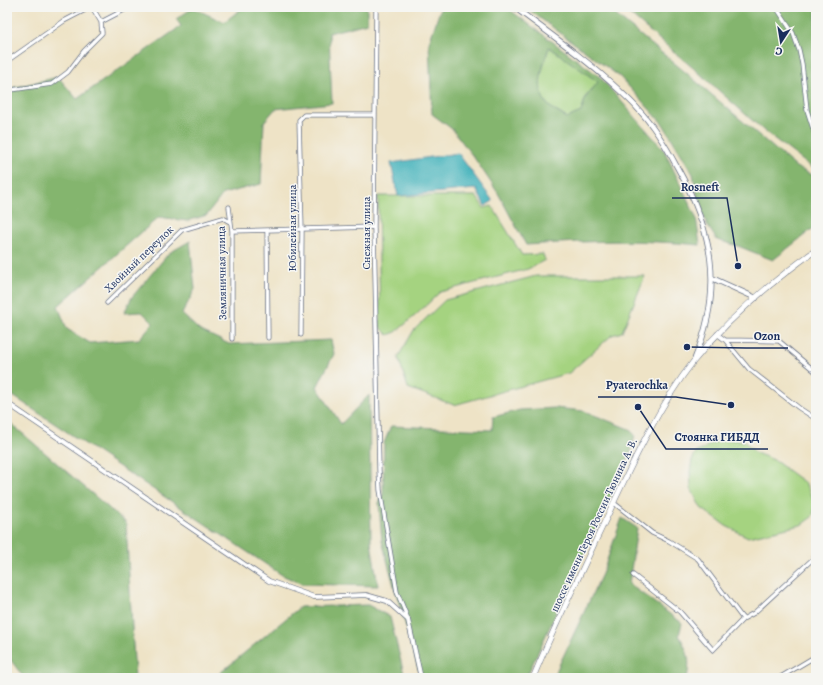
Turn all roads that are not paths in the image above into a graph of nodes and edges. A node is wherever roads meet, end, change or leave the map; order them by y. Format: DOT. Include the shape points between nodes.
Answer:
graph roads {
  1 [pos="91,7"];
  2 [pos="130,7"];
  3 [pos="376,7"];
  4 [pos="514,7"];
  5 [pos="776,7"];
  6 [pos="101,22"];
  7 [pos="7,61"];
  8 [pos="7,93"];
  9 [pos="375,115"];
  10 [pos="816,138"];
  11 [pos="229,207"];
  12 [pos="230,222"];
  13 [pos="374,227"];
  14 [pos="267,230"];
  15 [pos="302,230"];
  16 [pos="232,231"];
  17 [pos="816,250"];
  18 [pos="712,278"];
  19 [pos="756,298"];
  20 [pos="107,303"];
  21 [pos="717,334"];
  22 [pos="301,335"];
  23 [pos="268,338"];
  24 [pos="232,339"];
  25 [pos="725,340"];
  26 [pos="692,364"];
  27 [pos="816,372"];
  28 [pos="7,403"];
  29 [pos="816,419"];
  30 [pos="614,502"];
  31 [pos="816,556"];
  32 [pos="633,575"];
  33 [pos="743,619"];
  34 [pos="408,620"];
  35 [pos="816,656"];
  36 [pos="421,678"];
  37 [pos="533,678"];
  38 [pos="779,678"];
  1 -- 6 [label="street"];
  1 -- 7 [label="street" via="64,21"];
  2 -- 6 [label="street"];
  3 -- 9 [label="street, Снежная улица"];
  4 -- 18 [label="main road" via="603,75 638,108 654,129 686,183 701,217 710,254"];
  5 -- 10 [label="street" via="793,33 799,50 807,110"];
  6 -- 8 [label="street" via="102,33 63,76 52,84 11,90"];
  9 -- 13 [label="street, Снежная улица"];
  9 -- 15 [label="street, Юбилейная улица" via="304,115 299,120"];
  11 -- 12 [label="street, Земляничная улица"];
  12 -- 16 [label="street, Земляничная улица"];
  12 -- 20 [label="street, Хвойный переулок" via="223,218 182,230"];
  13 -- 15 [label="street"];
  13 -- 34 [label="street, Снежная улица" via="380,490 397,592"];
  14 -- 15 [label="street"];
  14 -- 16 [label="street"];
  14 -- 23 [label="street"];
  15 -- 22 [label="street, Юбилейная улица"];
  16 -- 24 [label="street, Земляничная улица"];
  17 -- 19 [label="main road, шоссе имени Героя России Тюнина А. В." via="784,273"];
  18 -- 19 [label="main road"];
  18 -- 26 [label="main road" via="708,319"];
  19 -- 21 [label="main road, шоссе имени Героя России Тюнина А. В."];
  21 -- 25 [label="street"];
  21 -- 26 [label="main road, шоссе имени Героя России Тюнина А. В."];
  25 -- 27 [label="street" via="779,341"];
  25 -- 29 [label="street" via="749,369"];
  26 -- 30 [label="main road, шоссе имени Героя России Тюнина А. В." via="669,398"];
  28 -- 34 [label="street" via="269,581 314,597 366,595 387,601"];
  30 -- 33 [label="street" via="652,533 698,559"];
  30 -- 37 [label="main road, шоссе имени Героя России Тюнина А. В."];
  31 -- 33 [label="street" via="754,613"];
  32 -- 33 [label="street" via="680,612 713,650"];
  34 -- 36 [label="street"];
  35 -- 38 [label="street"];
}
